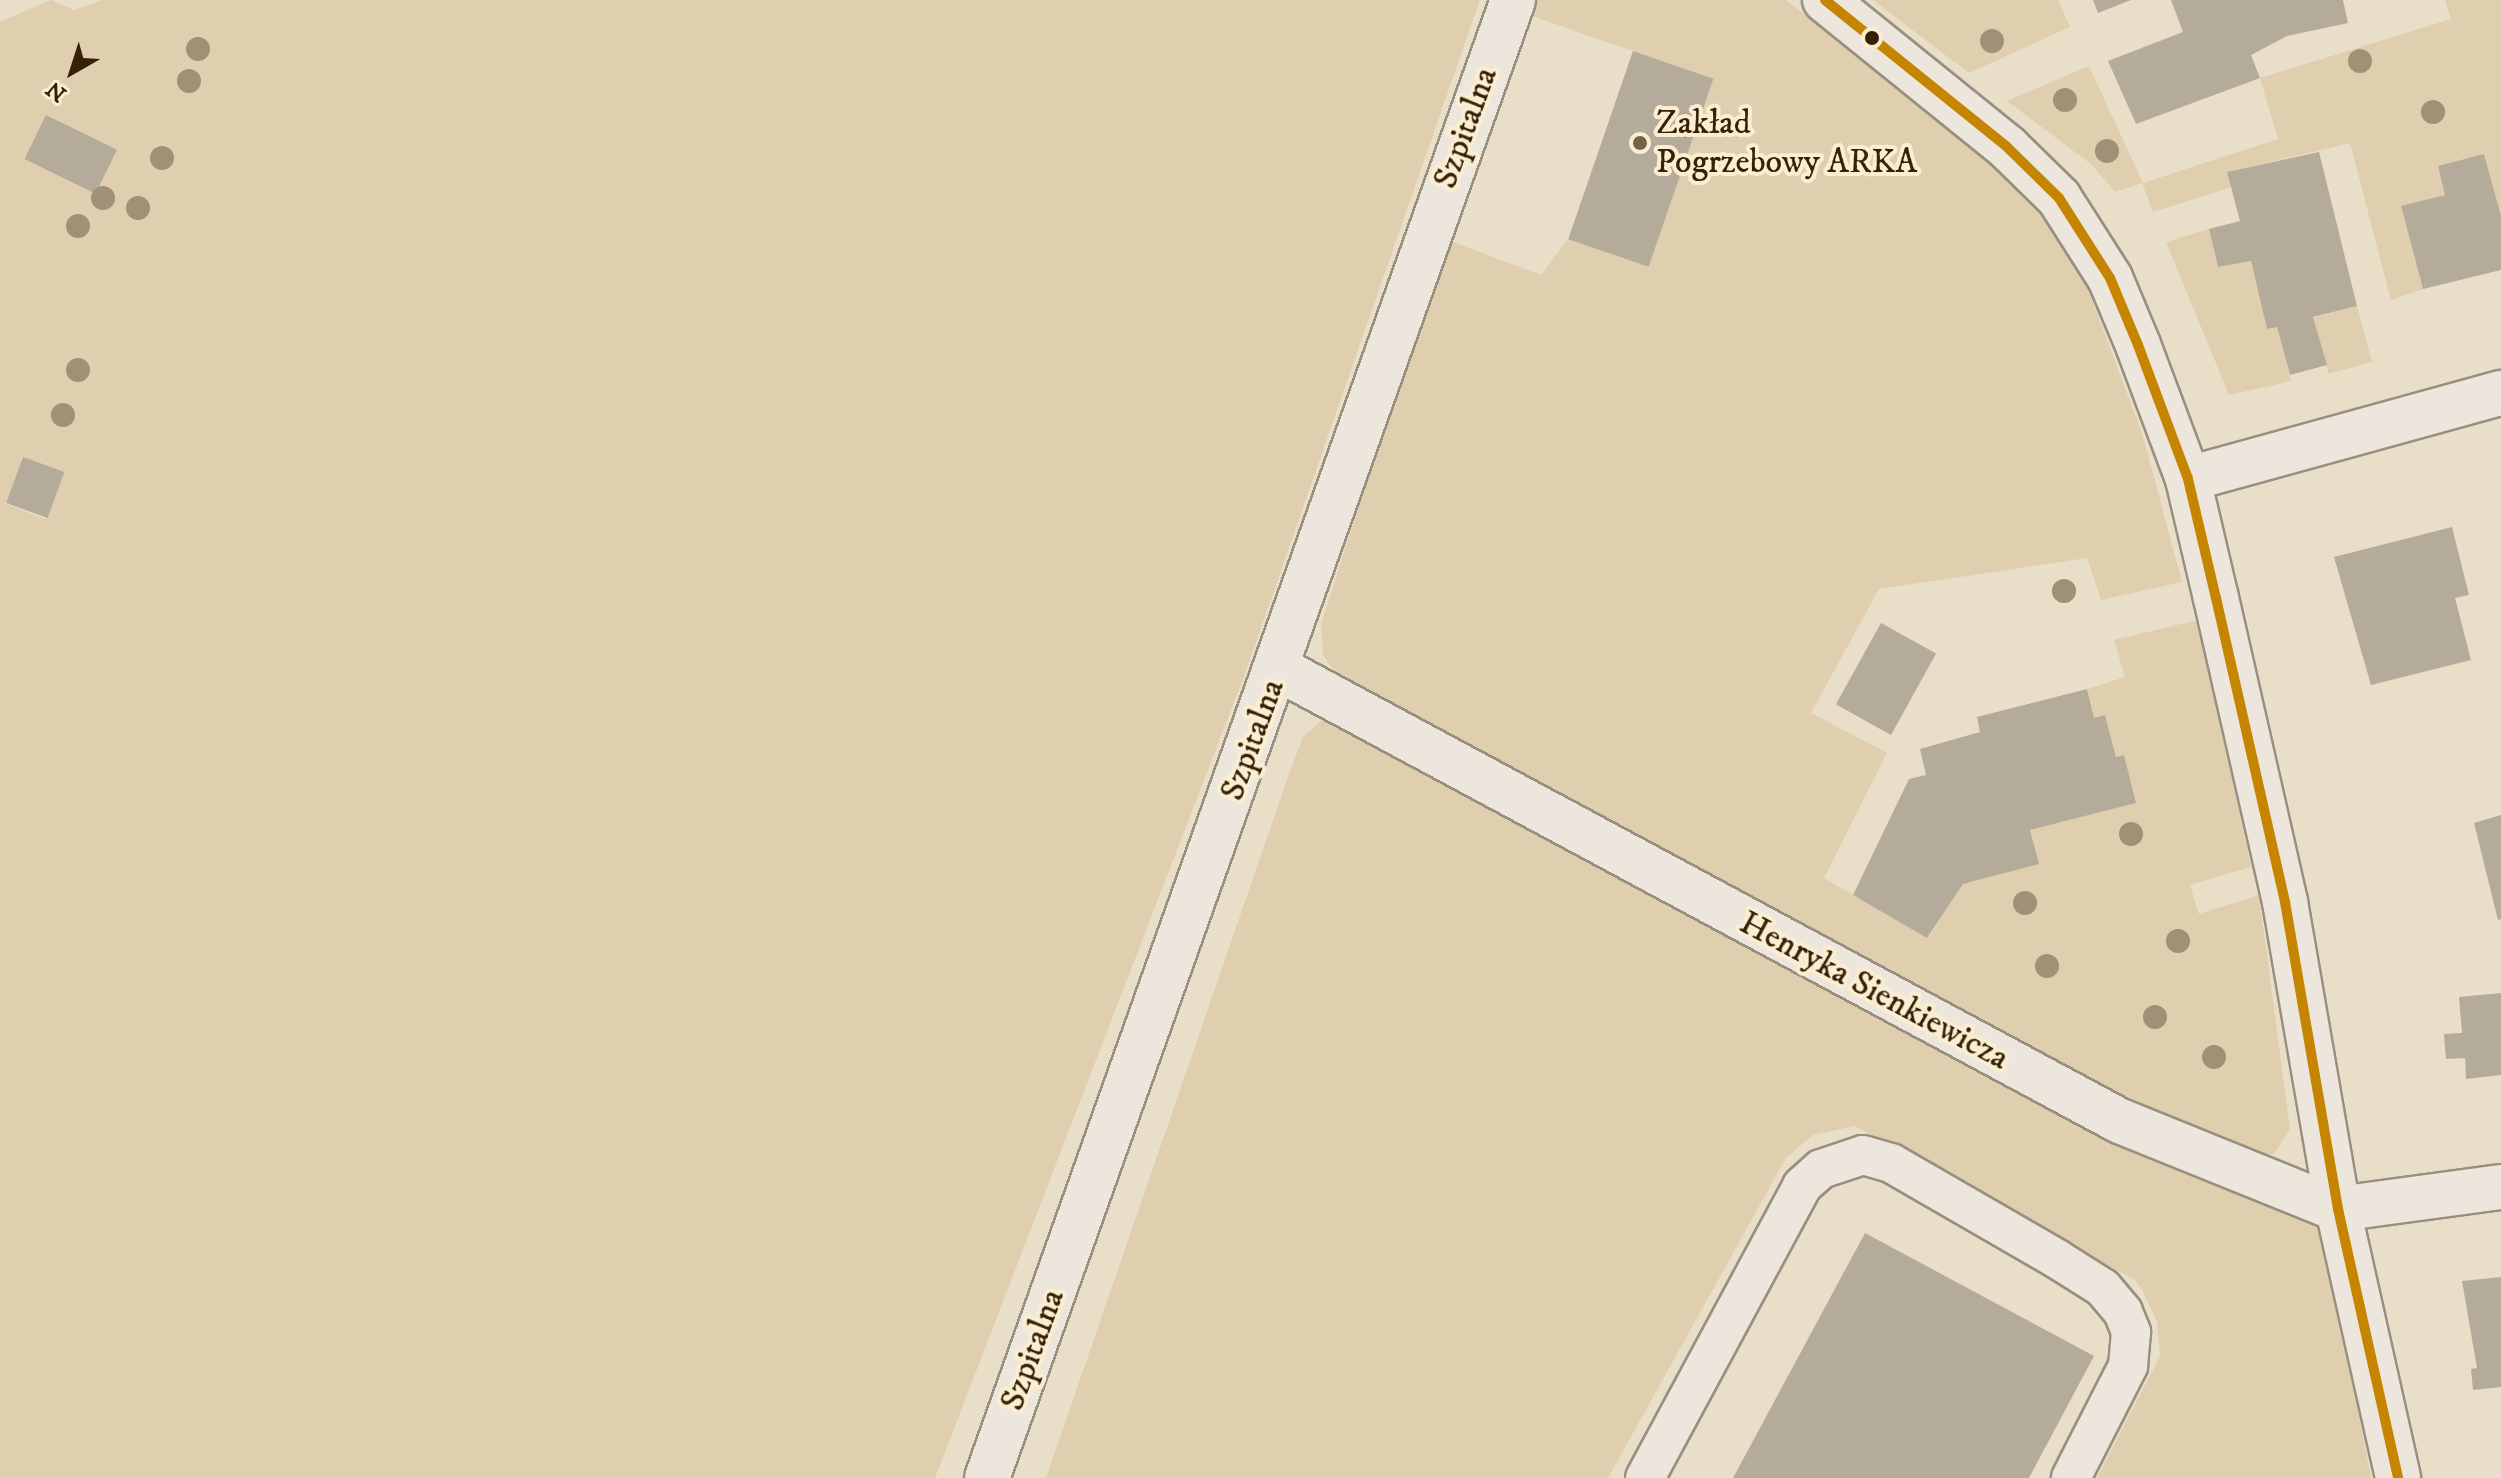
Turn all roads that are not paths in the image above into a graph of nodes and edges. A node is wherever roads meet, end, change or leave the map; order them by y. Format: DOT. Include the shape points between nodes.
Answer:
graph roads {
  1 [pos="1513,0"];
  2 [pos="1825,0"];
  3 [pos="2501,393"];
  4 [pos="2188,479"];
  5 [pos="1279,669"];
  6 [pos="2501,1187"];
  7 [pos="2338,1209"];
  8 [pos="987,1478"];
  9 [pos="1645,1478"];
  10 [pos="2071,1478"];
  11 [pos="2398,1478"];
  1 -- 5 [label="street, Szpitalna"];
  2 -- 4 [label="street" via="2007,147 2059,198 2110,278"];
  3 -- 4 [label="street"];
  4 -- 7 [label="street" via="2285,902"];
  5 -- 7 [label="street, Henryka Sienkiewicza" via="2120,1121"];
  5 -- 8 [label="street, Szpitalna"];
  6 -- 7 [label="street, Henryka Sienkiewicza"];
  7 -- 11 [label="street"];
  9 -- 10 [label="lane" via="1802,1186 1821,1169 1863,1155 1891,1163 2057,1259 2117,1303 2131,1332 2128,1366"];
}
